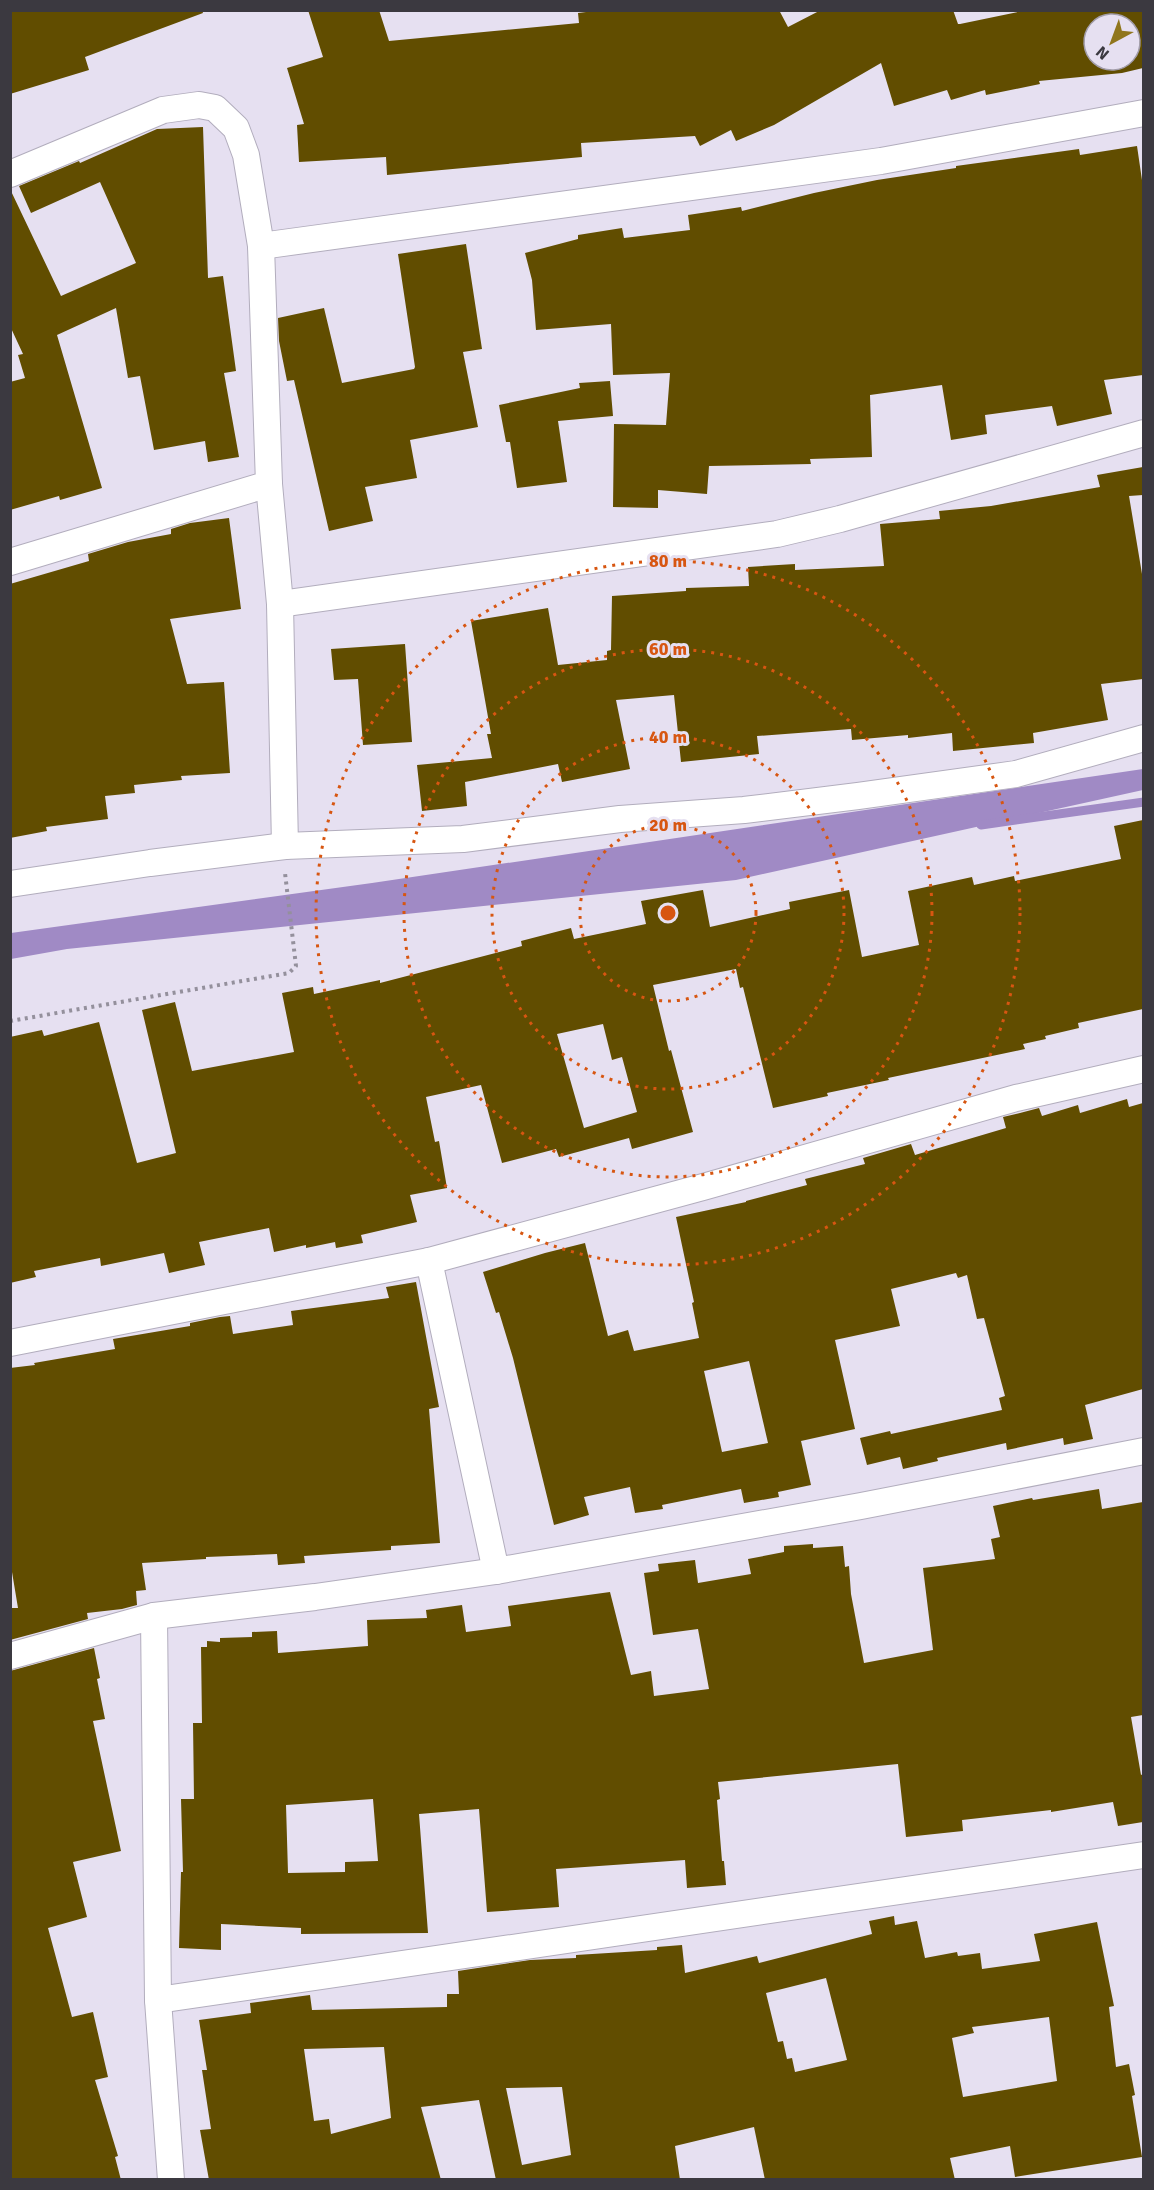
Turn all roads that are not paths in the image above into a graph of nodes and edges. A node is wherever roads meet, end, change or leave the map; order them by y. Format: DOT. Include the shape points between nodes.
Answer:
graph roads {
  1 [pos="1143,113"];
  2 [pos="10,174"];
  3 [pos="261,246"];
  4 [pos="1143,433"];
  5 [pos="269,484"];
  6 [pos="10,562"];
  7 [pos="280,604"];
  8 [pos="1143,738"];
  9 [pos="285,846"];
  10 [pos="10,884"];
  11 [pos="1143,1069"];
  12 [pos="429,1261"];
  13 [pos="10,1343"];
  14 [pos="1143,1450"];
  15 [pos="496,1570"];
  16 [pos="154,1616"];
  17 [pos="10,1656"];
  18 [pos="1143,1855"];
  19 [pos="158,2000"];
  20 [pos="171,2180"];
  1 -- 3 [label="street" via="881,161"];
  2 -- 3 [label="street" via="163,110 199,105 215,108 236,128 246,155"];
  3 -- 5 [label="street"];
  4 -- 7 [label="street" via="777,534"];
  5 -- 6 [label="street"];
  5 -- 7 [label="street"];
  7 -- 9 [label="street"];
  8 -- 9 [label="street" via="1016,774 858,796 463,839"];
  9 -- 10 [label="street"];
  11 -- 12 [label="street" via="1016,1098"];
  12 -- 13 [label="street"];
  12 -- 15 [label="street"];
  14 -- 15 [label="street" via="861,1506"];
  15 -- 16 [label="street"];
  16 -- 17 [label="street"];
  16 -- 19 [label="street"];
  18 -- 19 [label="street"];
  19 -- 20 [label="street"];
}
